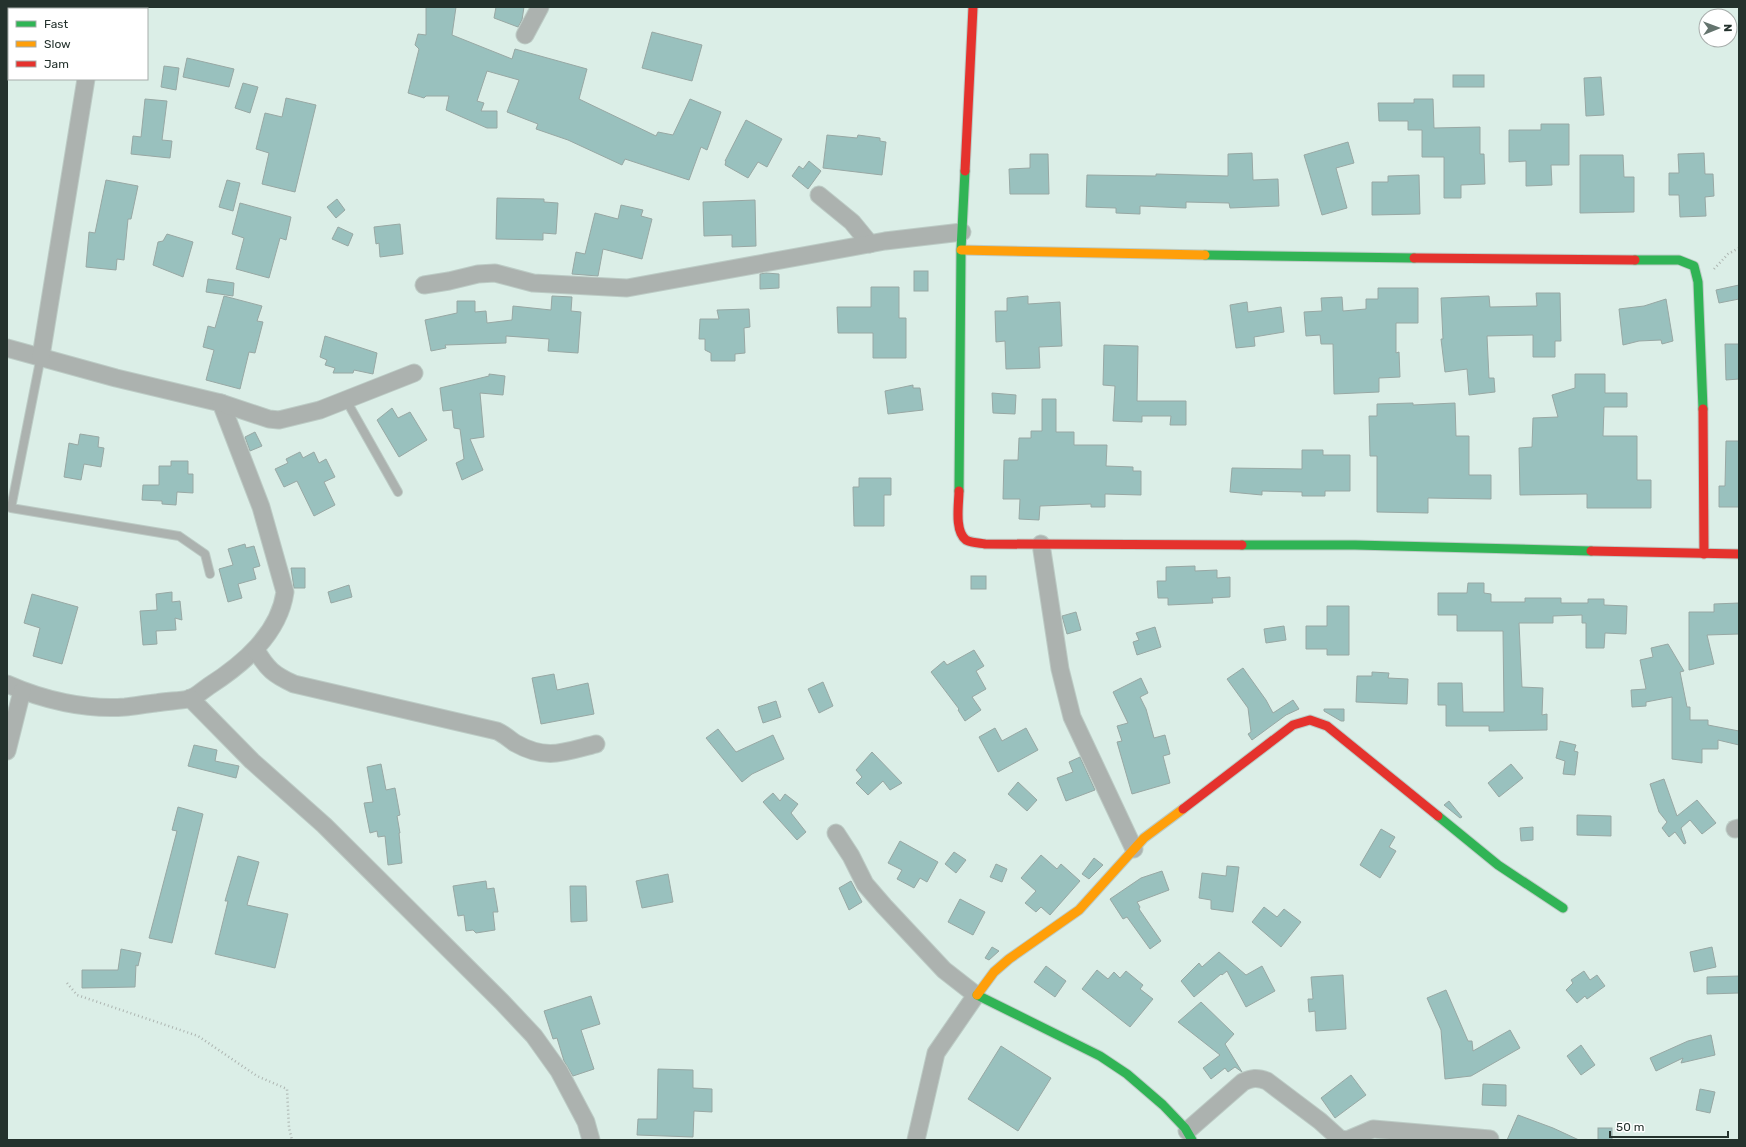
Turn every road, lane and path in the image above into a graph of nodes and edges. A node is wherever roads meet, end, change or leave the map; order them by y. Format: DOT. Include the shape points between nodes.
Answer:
graph roads {
  1 [pos="540,7"];
  2 [pos="973,7"];
  3 [pos="525,35"];
  4 [pos="86,80"];
  5 [pos="818,195"];
  6 [pos="962,232"];
  7 [pos="870,244"];
  8 [pos="1739,248"];
  9 [pos="961,250"];
  10 [pos="424,285"];
  11 [pos="1699,291"];
  12 [pos="7,348"];
  13 [pos="41,356"];
  14 [pos="414,373"];
  15 [pos="346,400"];
  16 [pos="221,403"];
  17 [pos="398,492"];
  18 [pos="1040,544"];
  19 [pos="1704,554"];
  20 [pos="1739,554"];
  21 [pos="210,574"];
  22 [pos="256,650"];
  23 [pos="7,684"];
  24 [pos="22,691"];
  25 [pos="190,698"];
  26 [pos="596,744"];
  27 [pos="7,751"];
  28 [pos="836,833"];
  29 [pos="1134,849"];
  30 [pos="1563,908"];
  31 [pos="67,983"];
  32 [pos="976,995"];
  33 [pos="1190,1136"];
  34 [pos="1490,1139"];
  35 [pos="292,1140"];
  36 [pos="591,1140"];
  37 [pos="916,1140"];
  1 -- 3 [label="street"];
  2 -- 6 [label="street"];
  4 -- 13 [label="street"];
  5 -- 7 [label="street" via="852,222"];
  6 -- 7 [label="street"];
  6 -- 9 [label="street"];
  7 -- 10 [label="street" via="627,288 533,283 495,273"];
  8 -- 11 [label="path" via="1728,254"];
  9 -- 11 [label="street" via="1274,257 1679,260 1694,266"];
  9 -- 18 [label="street" via="959,531 962,538 970,542"];
  11 -- 19 [label="street"];
  12 -- 13 [label="street"];
  13 -- 16 [label="street" via="116,378"];
  13 -- 21 [label="lane" via="11,508 179,536 205,554"];
  14 -- 15 [label="street"];
  15 -- 16 [label="street" via="320,410 279,420 268,419"];
  15 -- 17 [label="lane"];
  16 -- 22 [label="street" via="261,507 285,592 284,604"];
  18 -- 19 [label="street" via="1355,545"];
  18 -- 29 [label="street" via="1059,662 1072,718"];
  19 -- 20 [label="street"];
  22 -- 25 [label="street" via="230,673"];
  22 -- 26 [label="street" via="264,664 276,676 294,684 498,730 513,742 537,753 552,755"];
  23 -- 24 [label="street"];
  24 -- 25 [label="street" via="66,703 95,706 124,707"];
  24 -- 27 [label="street"];
  25 -- 36 [label="street" via="252,761 324,825 534,1036 559,1070 586,1122"];
  28 -- 32 [label="street" via="852,856 865,884 884,906 944,970"];
  29 -- 30 [label="street" via="1144,838 1292,725 1304,720 1315,720 1326,726 1498,865"];
  29 -- 32 [label="street" via="1078,910 1009,959 994,972"];
  31 -- 35 [label="path" via="77,995 198,1036 257,1076 287,1089"];
  32 -- 33 [label="street" via="1100,1056 1127,1074 1163,1105"];
  32 -- 37 [label="street" via="936,1053"];
  33 -- 34 [label="street" via="1243,1082 1258,1078 1267,1081 1340,1139 1347,1140 1373,1129"];
}
